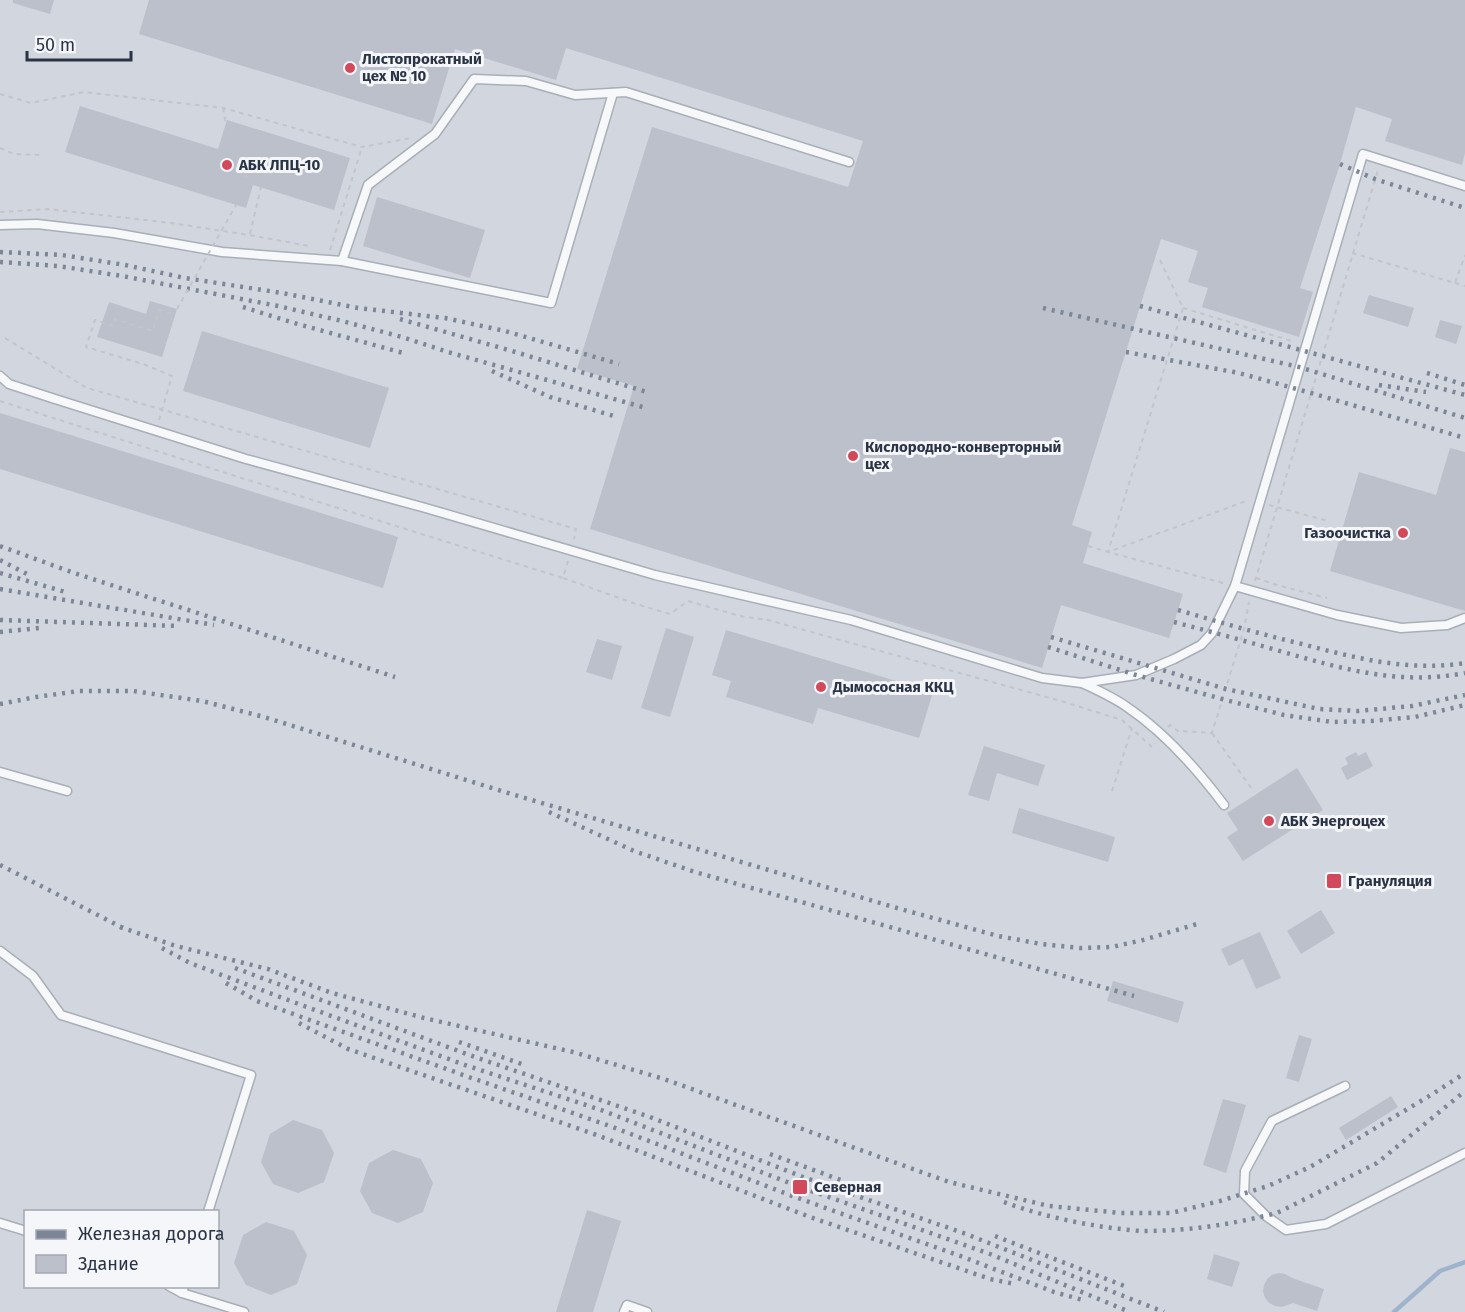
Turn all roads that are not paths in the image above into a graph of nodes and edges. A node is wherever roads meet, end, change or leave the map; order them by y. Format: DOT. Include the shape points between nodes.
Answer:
graph roads {
  1 [pos="613,93"];
  2 [pos="849,162"];
  3 [pos="1465,186"];
  4 [pos="0,225"];
  5 [pos="342,261"];
  6 [pos="0,376"];
  7 [pos="1235,586"];
  8 [pos="1465,618"];
  9 [pos="1082,682"];
  10 [pos="0,772"];
  11 [pos="67,791"];
  12 [pos="1224,805"];
  13 [pos="0,951"];
  14 [pos="1345,1086"];
  15 [pos="1465,1153"];
  16 [pos="209,1210"];
  17 [pos="0,1223"];
  18 [pos="24,1230"];
  19 [pos="183,1290"];
  20 [pos="244,1312"];
  21 [pos="624,1312"];
  22 [pos="647,1312"];
  1 -- 2 [label="lane" via="626,92"];
  1 -- 5 [label="lane" via="575,95 526,81 474,79 435,134 368,185"];
  1 -- 5 [label="lane" via="551,303"];
  3 -- 7 [label="lane" via="1363,154"];
  4 -- 5 [label="lane" via="38,224 222,252"];
  6 -- 9 [label="lane" via="9,384 246,459 655,575 851,620 1042,678"];
  7 -- 8 [label="lane" via="1337,615 1401,628 1447,625"];
  7 -- 9 [label="lane" via="1212,633 1201,645 1136,675"];
  9 -- 12 [label="lane" via="1126,706 1162,735 1204,777"];
  10 -- 11 [label="lane"];
  13 -- 16 [label="lane" via="33,976 61,1015 251,1075"];
  14 -- 15 [label="lane" via="1272,1121 1245,1171 1244,1194 1286,1230 1326,1224"];
  17 -- 18 [label="lane"];
  19 -- 20 [label="lane"];
  21 -- 22 [label="lane" via="627,1305"];
}
